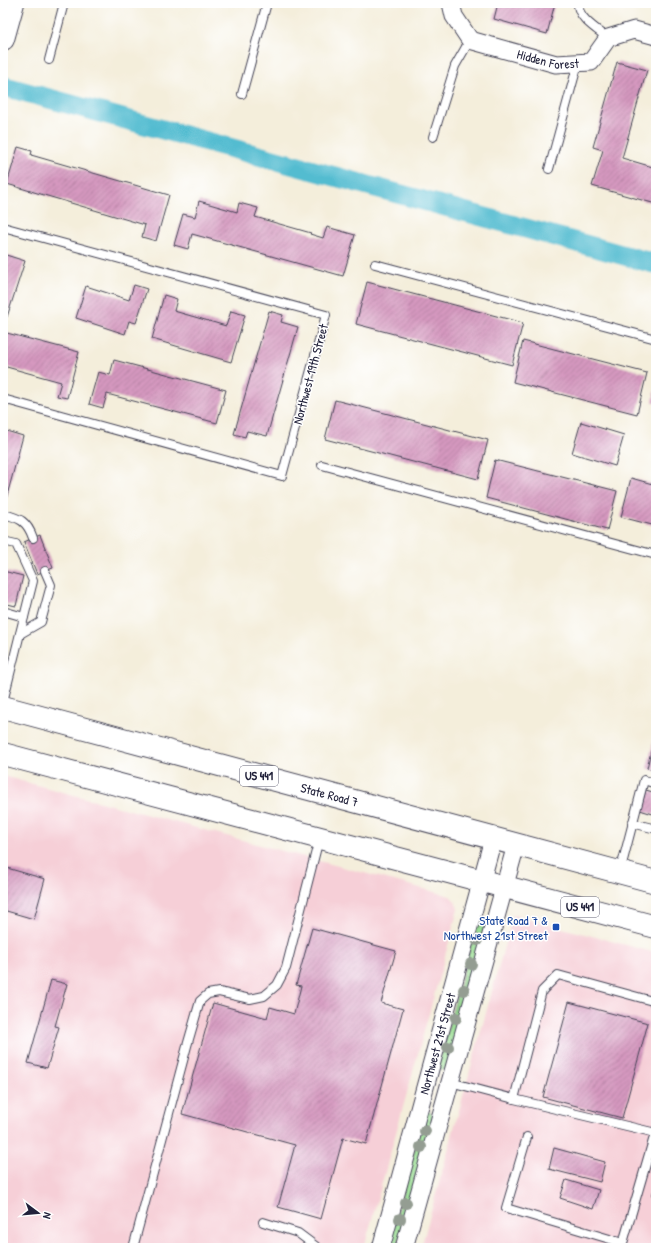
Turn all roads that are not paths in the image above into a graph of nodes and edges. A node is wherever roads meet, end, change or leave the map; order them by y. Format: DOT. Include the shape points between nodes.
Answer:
graph roads {
  1 [pos="13,3"];
  2 [pos="64,3"];
  3 [pos="267,3"];
  4 [pos="451,3"];
  5 [pos="578,3"];
  6 [pos="656,36"];
  7 [pos="608,38"];
  8 [pos="3,39"];
  9 [pos="470,40"];
  10 [pos="49,60"];
  11 [pos="578,63"];
  12 [pos="242,94"];
  13 [pos="433,137"];
  14 [pos="549,169"];
  15 [pos="3,227"];
  16 [pos="375,264"];
  17 [pos="656,339"];
  18 [pos="3,399"];
  19 [pos="322,465"];
  20 [pos="3,514"];
  21 [pos="33,538"];
  22 [pos="3,541"];
  23 [pos="656,555"];
  24 [pos="46,571"];
  25 [pos="3,612"];
  26 [pos="24,617"];
  27 [pos="20,634"];
  28 [pos="6,673"];
  29 [pos="3,702"];
  30 [pos="3,707"];
  31 [pos="3,754"];
  32 [pos="656,784"];
  33 [pos="632,823"];
  34 [pos="655,827"];
  35 [pos="319,838"];
  36 [pos="493,839"];
  37 [pos="516,845"];
  38 [pos="620,873"];
  39 [pos="481,881"];
  40 [pos="656,882"];
  41 [pos="504,887"];
  42 [pos="656,927"];
  43 [pos="656,1002"];
  44 [pos="450,1082"];
  45 [pos="514,1099"];
  46 [pos="656,1132"];
  47 [pos="527,1137"];
  48 [pos="262,1222"];
  49 [pos="132,1248"];
  50 [pos="318,1248"];
  51 [pos="381,1248"];
  52 [pos="404,1248"];
  1 -- 8 [label="main road"];
  2 -- 10 [label="lane"];
  3 -- 12 [label="lane"];
  4 -- 9 [label="street" via="454,16"];
  5 -- 7 [label="lane" via="584,18"];
  6 -- 7 [label="street" via="634,30"];
  7 -- 11 [label="street, Hidden Forest" via="591,62"];
  9 -- 11 [label="street, Hidden Forest" via="556,64"];
  9 -- 13 [label="lane" via="455,66"];
  11 -- 14 [label="lane"];
  15 -- 18 [label="lane, Northwest 19th Street" via="326,315 282,476"];
  16 -- 17 [label="lane"];
  19 -- 23 [label="lane"];
  20 -- 21 [label="lane" via="18,518 29,526"];
  22 -- 26 [label="lane" via="16,544 33,581"];
  24 -- 27 [label="lane" via="51,585 41,622"];
  25 -- 26 [label="lane"];
  26 -- 27 [label="lane"];
  27 -- 28 [label="lane"];
  28 -- 29 [label="lane"];
  30 -- 36 [label="main road, State Road 7 / US 441"];
  31 -- 35 [label="main road, US 441"];
  32 -- 33 [label="lane" via="644,780"];
  33 -- 34 [label="lane"];
  33 -- 38 [label="lane"];
  35 -- 39 [label="main road, US 441"];
  35 -- 49 [label="lane" via="286,968 277,985 264,996 250,1000 219,992 208,994 200,1001"];
  36 -- 37 [label="main road, State Road 7 / US 441"];
  36 -- 39 [label="street, Northwest 21st Street"];
  37 -- 38 [label="main road, State Road 7 / US 441"];
  37 -- 41 [label="street, Northwest 21st Street"];
  38 -- 40 [label="main road, State Road 7 / US 441"];
  39 -- 41 [label="main road, US 441"];
  39 -- 51 [label="street, Northwest 21st Street"];
  41 -- 42 [label="main road, US 441"];
  41 -- 44 [label="street, Northwest 21st Street"];
  43 -- 45 [label="lane" via="558,975 542,991"];
  44 -- 45 [label="lane"];
  44 -- 52 [label="street, Northwest 21st Street"];
  45 -- 46 [label="lane"];
  46 -- 47 [label="lane" via="623,1243 506,1208"];
  48 -- 50 [label="lane" via="298,1233"];
}
